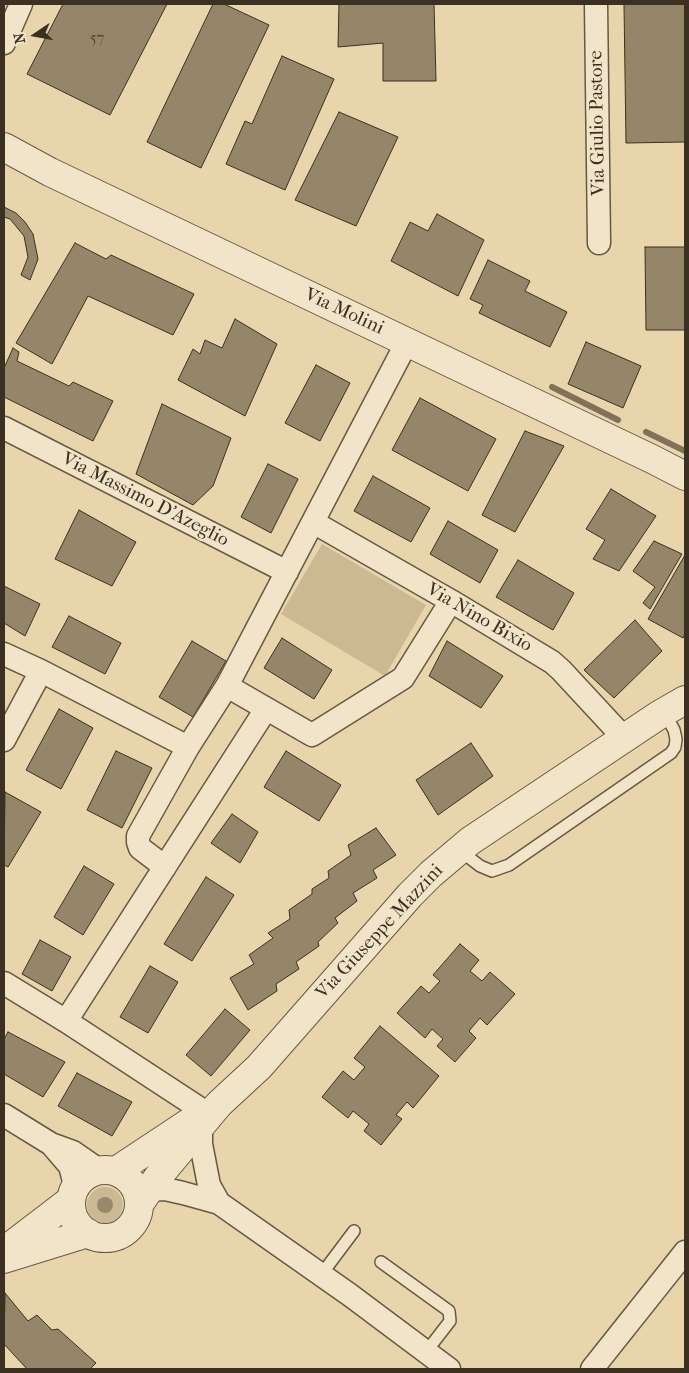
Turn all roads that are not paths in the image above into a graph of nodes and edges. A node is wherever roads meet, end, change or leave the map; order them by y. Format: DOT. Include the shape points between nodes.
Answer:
graph roads {
  1 [pos="21,4"];
  2 [pos="596,4"];
  3 [pos="4,44"];
  4 [pos="4,147"];
  5 [pos="599,243"];
  6 [pos="407,342"];
  7 [pos="4,428"];
  8 [pos="685,476"];
  9 [pos="313,522"];
  10 [pos="287,572"];
  11 [pos="451,601"];
  12 [pos="4,654"];
  13 [pos="40,671"];
  14 [pos="227,686"];
  15 [pos="675,706"];
  16 [pos="266,709"];
  17 [pos="625,739"];
  18 [pos="4,740"];
  19 [pos="188,747"];
  20 [pos="462,848"];
  21 [pos="165,867"];
  22 [pos="4,983"];
  23 [pos="66,1020"];
  24 [pos="208,1114"];
  25 [pos="4,1115"];
  26 [pos="51,1144"];
  27 [pos="107,1170"];
  28 [pos="73,1192"];
  29 [pos="144,1196"];
  30 [pos="219,1203"];
  31 [pos="354,1231"];
  32 [pos="88,1234"];
  33 [pos="4,1251"];
  34 [pos="685,1252"];
  35 [pos="4,1259"];
  36 [pos="382,1262"];
  37 [pos="321,1275"];
  38 [pos="426,1352"];
  39 [pos="449,1369"];
  40 [pos="592,1369"];
  1 -- 3 [label="street"];
  2 -- 5 [label="street, Via Giulio Pastore"];
  4 -- 6 [label="street, Via Molini"];
  6 -- 8 [label="street, Via Molini"];
  6 -- 9 [label="street"];
  7 -- 10 [label="street, Via Massimo D'Azeglio"];
  9 -- 10 [label="street"];
  9 -- 11 [label="street, Via Nino Bixio"];
  10 -- 14 [label="street"];
  11 -- 16 [label="street" via="403,678 312,735"];
  11 -- 17 [label="street, Via Nino Bixio" via="552,662"];
  12 -- 13 [label="street"];
  13 -- 18 [label="street"];
  13 -- 19 [label="street"];
  14 -- 16 [label="street"];
  14 -- 19 [label="street"];
  15 -- 17 [label="street, Via Giuseppe Mazzini"];
  15 -- 20 [label="lane" via="676,740 671,753 509,865 492,871 480,866"];
  16 -- 21 [label="street"];
  17 -- 20 [label="street, Via Giuseppe Mazzini"];
  19 -- 21 [label="street" via="138,836 140,848"];
  20 -- 24 [label="street, Via Giuseppe Mazzini" via="431,874 259,1067"];
  21 -- 23 [label="street"];
  22 -- 23 [label="street"];
  23 -- 24 [label="street"];
  24 -- 27 [label="street, Via Giuseppe Mazzini"];
  24 -- 29 [label="street, Via Giuseppe Mazzini"];
  24 -- 30 [label="street" via="200,1144 209,1185"];
  25 -- 26 [label="street"];
  26 -- 27 [label="street"];
  26 -- 28 [label="street" via="70,1166"];
  27 -- 28 [label="street, Via Giuseppe Mazzini" via="85,1175"];
  27 -- 29 [label="street" via="129,1179 137,1192"];
  28 -- 32 [label="street" via="74,1219"];
  28 -- 33 [label="street, Via Giuseppe Mazzini"];
  29 -- 30 [label="street" via="165,1189"];
  29 -- 32 [label="street, Via Giuseppe Mazzini" via="129,1228 116,1236 101,1238"];
  30 -- 37 [label="street"];
  31 -- 37 [label="lane"];
  32 -- 35 [label="street, Via Giuseppe Mazzini"];
  34 -- 40 [label="street"];
  36 -- 38 [label="lane" via="449,1311 450,1320"];
  37 -- 38 [label="street"];
  38 -- 39 [label="street"];
}
